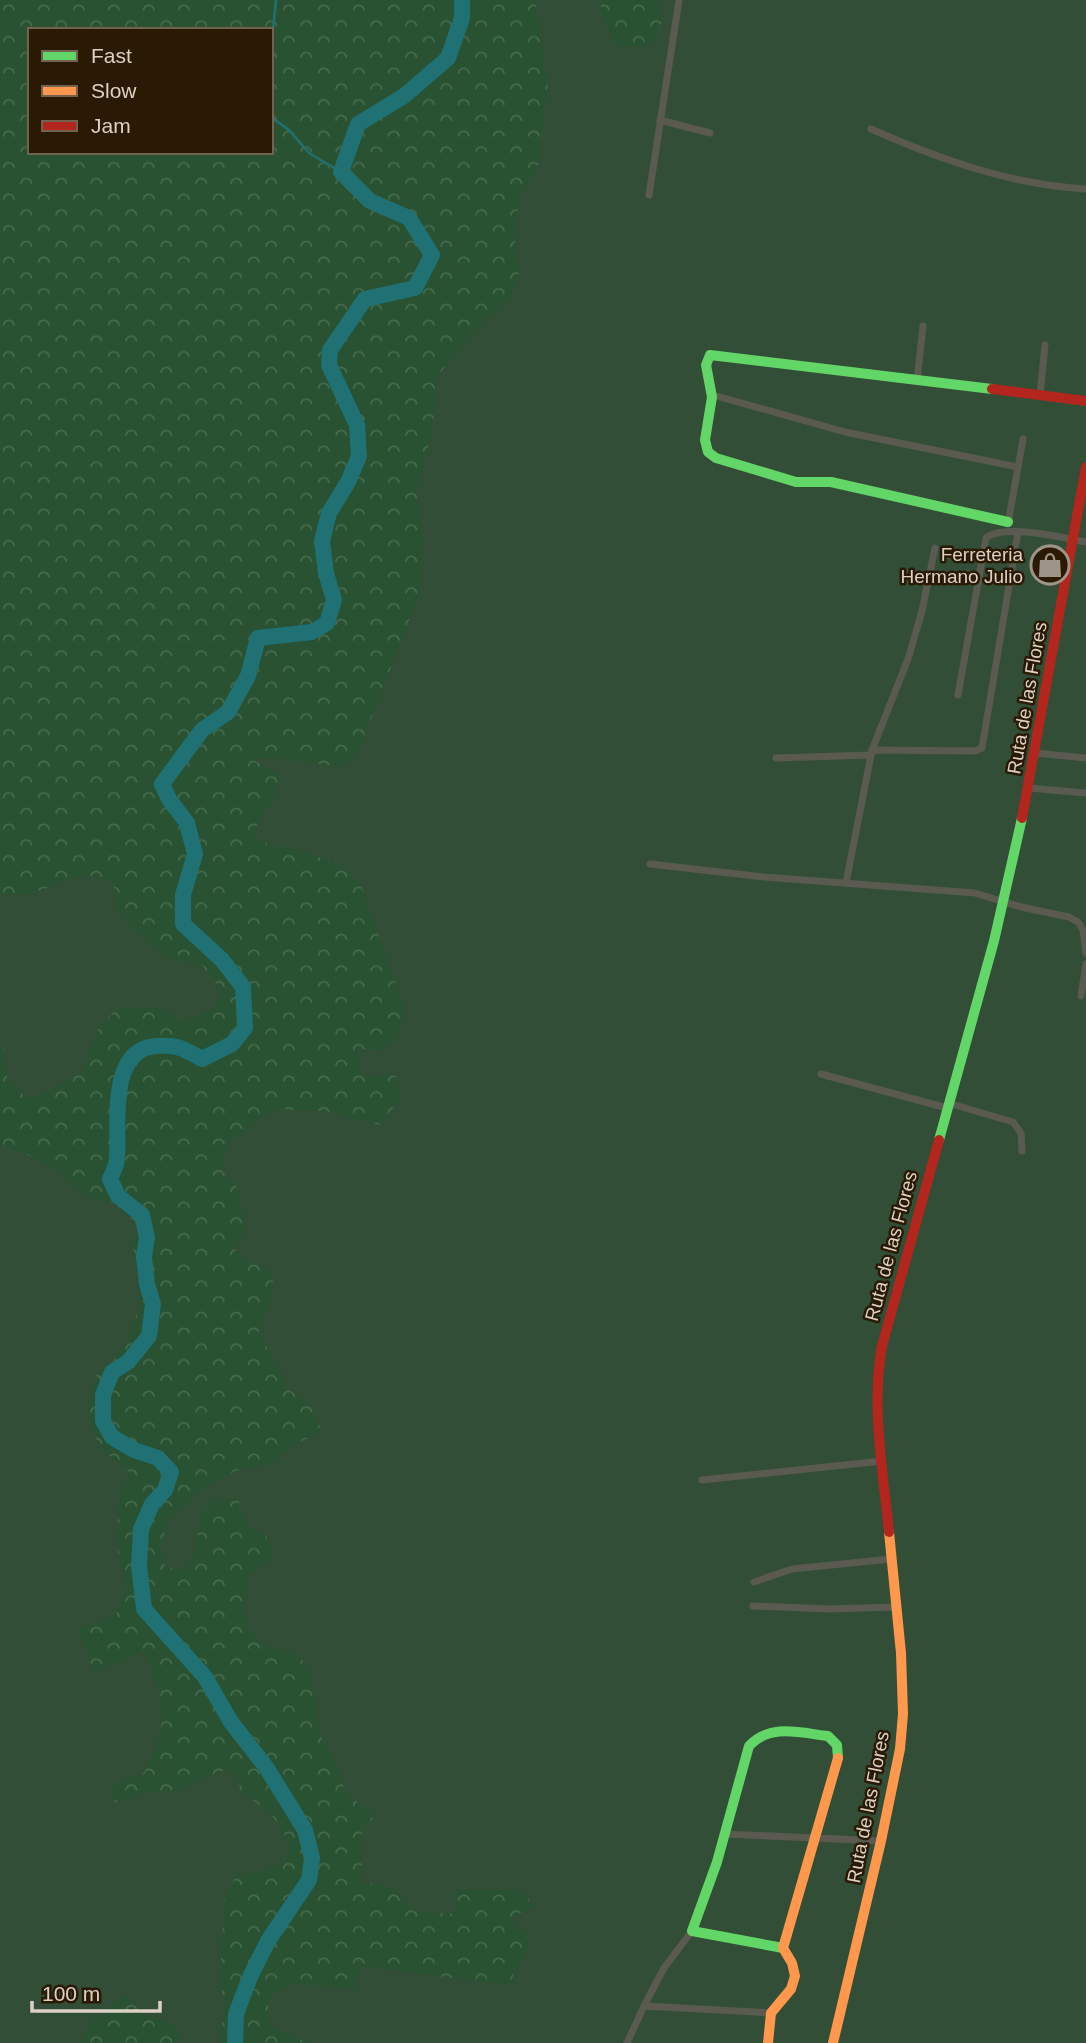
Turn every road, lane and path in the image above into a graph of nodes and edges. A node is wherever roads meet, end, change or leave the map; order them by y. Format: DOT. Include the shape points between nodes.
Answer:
graph roads {
  1 [pos="678,0"];
  2 [pos="660,120"];
  3 [pos="871,129"];
  4 [pos="710,132"];
  5 [pos="1086,189"];
  6 [pos="649,195"];
  7 [pos="923,326"];
  8 [pos="1045,345"];
  9 [pos="917,381"];
  10 [pos="713,395"];
  11 [pos="1040,395"];
  12 [pos="1086,401"];
  13 [pos="1023,439"];
  14 [pos="1018,467"];
  15 [pos="1086,467"];
  16 [pos="1012,528"];
  17 [pos="1073,540"];
  18 [pos="1086,542"];
  19 [pos="935,548"];
  20 [pos="958,695"];
  21 [pos="871,752"];
  22 [pos="1035,753"];
  23 [pos="776,758"];
  24 [pos="1086,758"];
  25 [pos="1029,788"];
  26 [pos="1086,793"];
  27 [pos="650,864"];
  28 [pos="846,883"];
  29 [pos="1003,902"];
  30 [pos="1086,953"];
  31 [pos="1086,964"];
  32 [pos="1081,996"];
  33 [pos="821,1074"];
  34 [pos="948,1105"];
  35 [pos="1022,1151"];
  36 [pos="882,1461"];
  37 [pos="702,1480"];
  38 [pos="891,1559"];
  39 [pos="754,1582"];
  40 [pos="753,1606"];
  41 [pos="896,1607"];
  42 [pos="726,1835"];
  43 [pos="813,1837"];
  44 [pos="881,1841"];
  45 [pos="692,1930"];
  46 [pos="783,1948"];
  47 [pos="644,2006"];
  48 [pos="771,2013"];
  49 [pos="627,2043"];
  50 [pos="768,2043"];
  51 [pos="833,2043"];
  1 -- 2 [label="street"];
  2 -- 4 [label="street"];
  2 -- 6 [label="street"];
  3 -- 5 [label="street" via="929,154 996,174"];
  7 -- 9 [label="street"];
  8 -- 11 [label="street"];
  9 -- 10 [label="main road" via="710,355 706,360"];
  9 -- 11 [label="main road"];
  10 -- 14 [label="street" via="845,432"];
  10 -- 16 [label="main road" via="706,449 721,461 796,482 831,482"];
  11 -- 12 [label="main road"];
  13 -- 14 [label="street"];
  14 -- 16 [label="street"];
  15 -- 17 [label="main road, Ruta de las Flores"];
  16 -- 17 [label="street"];
  16 -- 20 [label="street" via="990,535 983,544"];
  16 -- 21 [label="street" via="982,748"];
  17 -- 18 [label="street"];
  17 -- 22 [label="main road, Ruta de las Flores"];
  19 -- 21 [label="street" via="908,659"];
  21 -- 23 [label="street"];
  21 -- 28 [label="street"];
  22 -- 24 [label="street"];
  22 -- 25 [label="main road, Ruta de las Flores"];
  25 -- 26 [label="street"];
  25 -- 29 [label="main road, Ruta de las Flores"];
  27 -- 28 [label="street"];
  28 -- 29 [label="street" via="975,893"];
  29 -- 30 [label="street" via="1078,922"];
  29 -- 34 [label="main road, Ruta de las Flores"];
  31 -- 32 [label="street"];
  33 -- 34 [label="street"];
  34 -- 35 [label="street" via="1013,1122 1021,1133"];
  34 -- 36 [label="main road, Ruta de las Flores" via="881,1346 877,1408"];
  36 -- 37 [label="street"];
  36 -- 38 [label="main road, Ruta de las Flores"];
  38 -- 39 [label="street" via="792,1569"];
  38 -- 41 [label="main road, Ruta de las Flores"];
  40 -- 41 [label="street"];
  41 -- 44 [label="main road, Ruta de las Flores" via="903,1714"];
  42 -- 43 [label="street"];
  42 -- 43 [label="main road" via="749,1746 762,1733 772,1732 828,1736 839,1748"];
  42 -- 45 [label="main road"];
  43 -- 44 [label="street"];
  43 -- 46 [label="main road"];
  44 -- 51 [label="main road, Ruta de las Flores"];
  45 -- 46 [label="main road"];
  45 -- 47 [label="street"];
  46 -- 48 [label="main road" via="795,1976 791,1989"];
  47 -- 48 [label="street"];
  47 -- 49 [label="street"];
  48 -- 50 [label="main road"];
}
